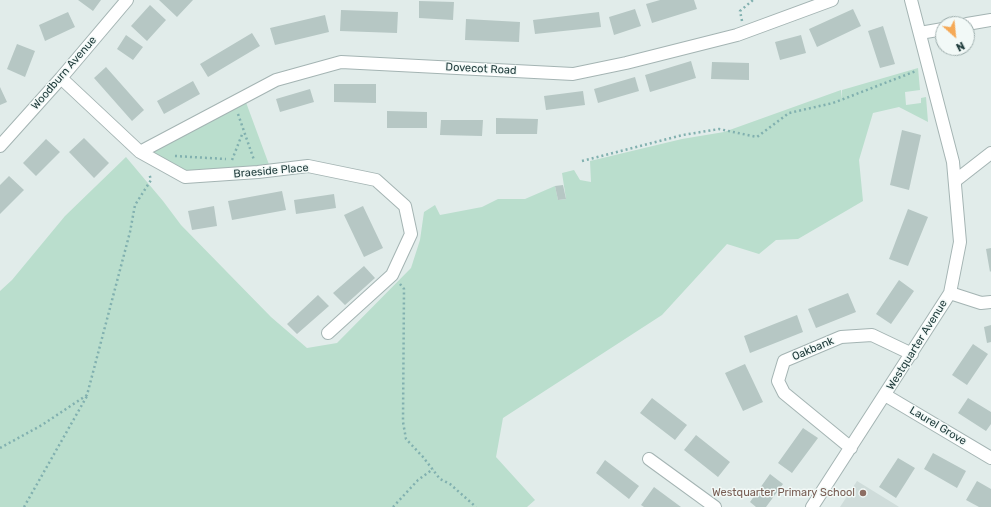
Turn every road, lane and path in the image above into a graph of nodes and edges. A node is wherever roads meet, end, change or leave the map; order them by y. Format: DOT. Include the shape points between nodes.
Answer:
graph roads {
  1 [pos="127,0"];
  2 [pos="753,0"];
  3 [pos="832,0"];
  4 [pos="910,0"];
  5 [pos="991,20"];
  6 [pos="975,23"];
  7 [pos="935,30"];
  8 [pos="745,32"];
  9 [pos="920,33"];
  10 [pos="928,67"];
  11 [pos="61,78"];
  12 [pos="240,119"];
  13 [pos="243,131"];
  14 [pos="0,146"];
  15 [pos="141,153"];
  16 [pos="991,153"];
  17 [pos="252,155"];
  18 [pos="172,156"];
  19 [pos="232,160"];
  20 [pos="582,161"];
  21 [pos="238,163"];
  22 [pos="955,181"];
  23 [pos="392,275"];
  24 [pos="950,293"];
  25 [pos="991,302"];
  26 [pos="328,333"];
  27 [pos="912,354"];
  28 [pos="87,394"];
  29 [pos="886,395"];
  30 [pos="0,448"];
  31 [pos="851,448"];
  32 [pos="991,458"];
  33 [pos="649,459"];
  34 [pos="433,469"];
  35 [pos="24,507"];
  36 [pos="393,507"];
  37 [pos="476,507"];
  38 [pos="715,507"];
  39 [pos="812,507"];
  1 -- 11 [label="street, Woodburn Avenue"];
  2 -- 8 [label="path" via="740,11"];
  3 -- 8 [label="street, Dovecot Road"];
  4 -- 9 [label="street, Westquarter Avenue"];
  5 -- 6 [label="street"];
  7 -- 9 [label="street"];
  8 -- 15 [label="street, Dovecot Road" via="573,74 341,62 276,80"];
  9 -- 10 [label="street, Westquarter Avenue"];
  10 -- 20 [label="path" via="833,103 789,113 757,137 720,129 683,135"];
  10 -- 22 [label="street, Westquarter Avenue" via="953,162"];
  11 -- 14 [label="street, Woodburn Avenue"];
  11 -- 15 [label="street, Braeside Place"];
  12 -- 13 [label="path"];
  13 -- 17 [label="path"];
  13 -- 19 [label="path"];
  15 -- 23 [label="street, Braeside Place" via="185,177 308,166 376,180 405,206 411,234"];
  15 -- 28 [label="path" via="151,180 135,205"];
  16 -- 22 [label="street"];
  18 -- 19 [label="path"];
  19 -- 21 [label="path"];
  22 -- 24 [label="street, Westquarter Avenue" via="960,242"];
  23 -- 26 [label="street, Braeside Place"];
  23 -- 34 [label="path" via="404,289 403,422 406,439"];
  24 -- 25 [label="street" via="980,303"];
  24 -- 27 [label="street, Westquarter Avenue"];
  27 -- 29 [label="street, Westquarter Avenue"];
  27 -- 31 [label="street, Oakbank" via="872,335 841,337 784,361 778,381 784,393"];
  28 -- 30 [label="path" via="42,425"];
  28 -- 35 [label="path"];
  29 -- 31 [label="street, Westquarter Avenue"];
  29 -- 32 [label="street, Laurel Grove"];
  31 -- 39 [label="street, Westquarter Avenue"];
  33 -- 38 [label="street"];
  34 -- 36 [label="path" via="418,480"];
  34 -- 37 [label="path" via="440,479 450,484"];
}
